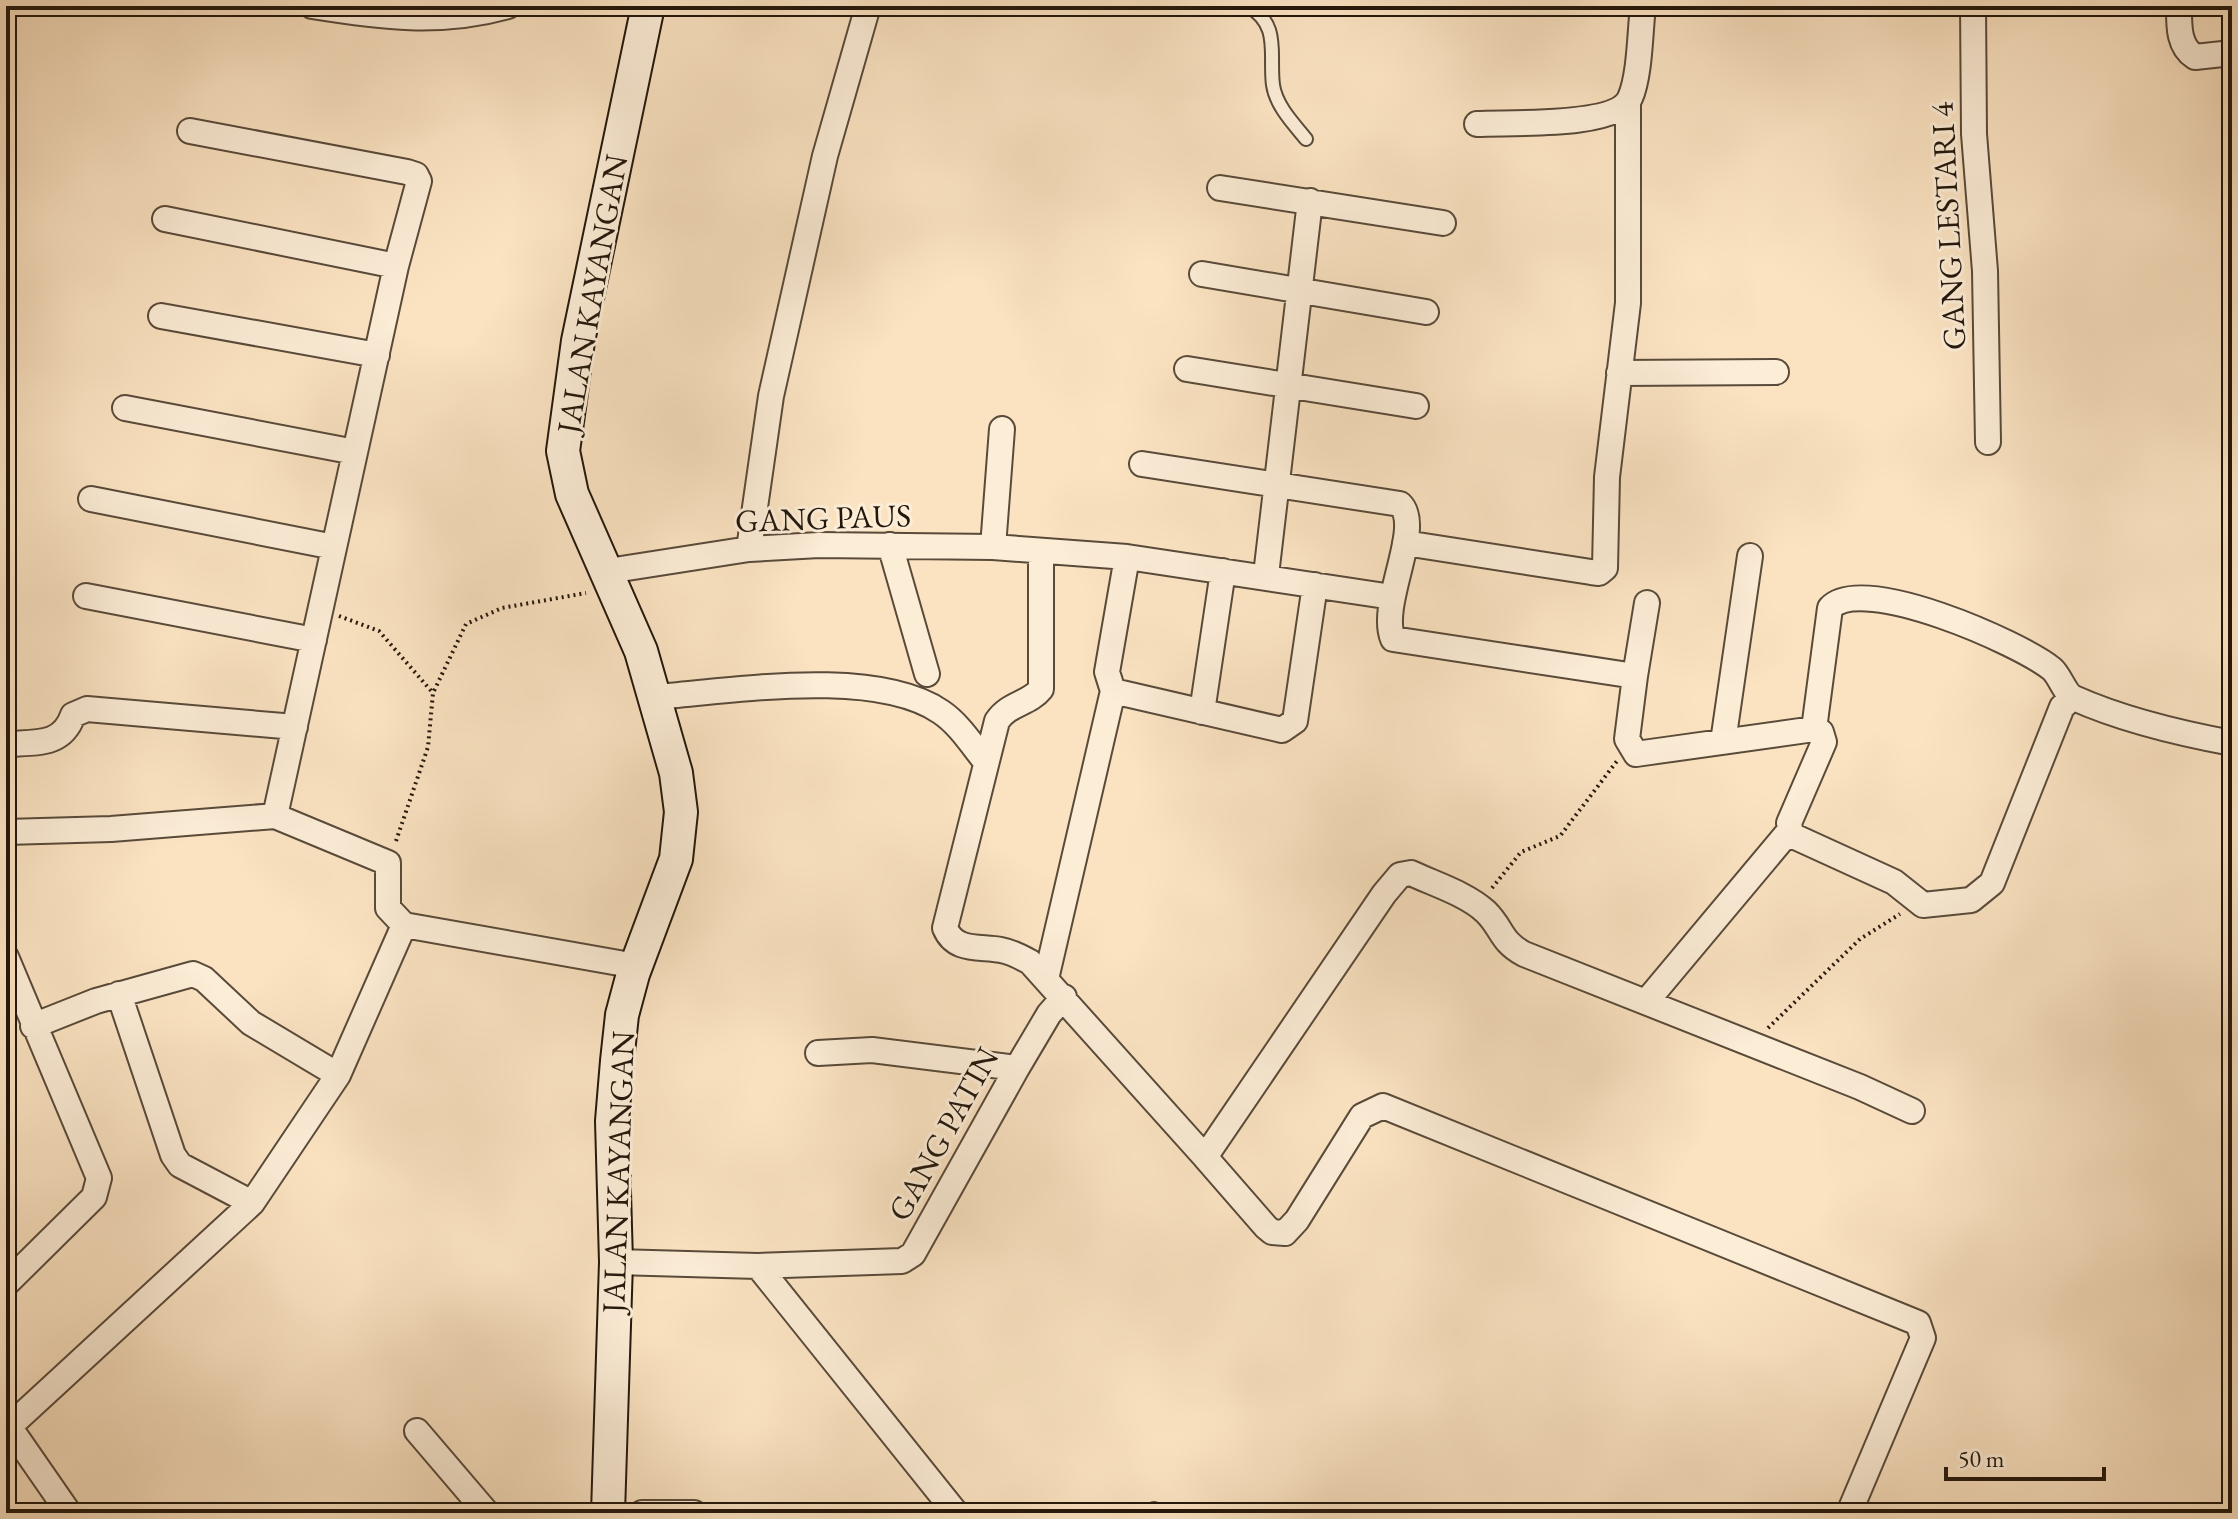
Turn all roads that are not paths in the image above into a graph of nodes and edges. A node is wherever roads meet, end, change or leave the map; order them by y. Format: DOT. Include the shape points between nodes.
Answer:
graph roads {
  1 [pos="312,6"];
  2 [pos="508,6"];
  3 [pos="648,6"];
  4 [pos="868,6"];
  5 [pos="1248,6"];
  6 [pos="1643,6"];
  7 [pos="1973,6"];
  8 [pos="2179,6"];
  9 [pos="361,10"];
  10 [pos="2231,55"];
  11 [pos="1628,102"];
  12 [pos="1477,124"];
  13 [pos="190,131"];
  14 [pos="1306,139"];
  15 [pos="1220,188"];
  16 [pos="1310,201"];
  17 [pos="165,219"];
  18 [pos="1443,223"];
  19 [pos="396,266"];
  20 [pos="1202,274"];
  21 [pos="1299,291"];
  22 [pos="1426,312"];
  23 [pos="161,316"];
  24 [pos="377,355"];
  25 [pos="1187,369"];
  26 [pos="1776,372"];
  27 [pos="1619,373"];
  28 [pos="1288,387"];
  29 [pos="1416,406"];
  30 [pos="125,408"];
  31 [pos="1002,429"];
  32 [pos="1988,442"];
  33 [pos="355,452"];
  34 [pos="1142,464"];
  35 [pos="1278,483"];
  36 [pos="91,499"];
  37 [pos="1405,543"];
  38 [pos="890,545"];
  39 [pos="334,547"];
  40 [pos="993,547"];
  41 [pos="749,549"];
  42 [pos="1041,552"];
  43 [pos="1750,556"];
  44 [pos="1127,557"];
  45 [pos="1223,571"];
  46 [pos="1266,575"];
  47 [pos="612,579"];
  48 [pos="1315,585"];
  49 [pos="86,596"];
  50 [pos="1392,597"];
  51 [pos="1647,603"];
  52 [pos="314,640"];
  53 [pos="927,674"];
  54 [pos="1635,676"];
  55 [pos="1113,691"];
  56 [pos="655,697"];
  57 [pos="2072,698"];
  58 [pos="1202,712"];
  59 [pos="295,727"];
  60 [pos="1814,729"];
  61 [pos="1723,742"];
  62 [pos="2232,743"];
  63 [pos="6,744"];
  64 [pos="986,762"];
  65 [pos="275,816"];
  66 [pos="1790,830"];
  67 [pos="6,832"];
  68 [pos="404,925"];
  69 [pos="6,957"];
  70 [pos="636,966"];
  71 [pos="1046,979"];
  72 [pos="119,994"];
  73 [pos="1064,997"];
  74 [pos="1646,1002"];
  75 [pos="33,1026"];
  76 [pos="818,1053"];
  77 [pos="1017,1068"];
  78 [pos="338,1075"];
  79 [pos="1912,1111"];
  80 [pos="1205,1157"];
  81 [pos="252,1203"];
  82 [pos="616,1262"];
  83 [pos="758,1266"];
  84 [pos="6,1284"];
  85 [pos="8,1424"];
  86 [pos="417,1431"];
  87 [pos="69,1513"];
  88 [pos="487,1513"];
  89 [pos="608,1513"];
  90 [pos="642,1513"];
  91 [pos="694,1513"];
  92 [pos="956,1513"];
  93 [pos="1849,1513"];
  1 -- 9 [label="street"];
  2 -- 9 [label="street" via="446,19"];
  3 -- 47 [label="street, JALAN KAYANGAN" via="565,419 567,475"];
  4 -- 41 [label="street" via="825,156 775,381"];
  5 -- 14 [label="lane" via="1267,22 1276,96"];
  6 -- 11 [label="street"];
  7 -- 32 [label="street, GANG LESTARI 4"];
  8 -- 10 [label="street" via="2182,42 2195,57"];
  11 -- 12 [label="street" via="1599,118"];
  11 -- 27 [label="street" via="1628,303"];
  13 -- 19 [label="street" via="416,175 419,183"];
  15 -- 16 [label="street"];
  16 -- 18 [label="street"];
  16 -- 21 [label="street"];
  17 -- 19 [label="street"];
  19 -- 24 [label="street"];
  20 -- 21 [label="street"];
  21 -- 22 [label="street"];
  21 -- 28 [label="street"];
  23 -- 24 [label="street"];
  24 -- 33 [label="street"];
  25 -- 28 [label="street"];
  26 -- 27 [label="street"];
  27 -- 37 [label="street" via="1603,571"];
  28 -- 29 [label="street"];
  28 -- 35 [label="street"];
  30 -- 33 [label="street"];
  31 -- 40 [label="street"];
  33 -- 39 [label="street"];
  34 -- 35 [label="street"];
  35 -- 37 [label="street" via="1400,504 1406,512"];
  35 -- 46 [label="street"];
  36 -- 39 [label="street"];
  37 -- 50 [label="street"];
  38 -- 40 [label="street, GANG PAUS"];
  38 -- 41 [label="street, GANG PAUS"];
  38 -- 53 [label="street"];
  39 -- 52 [label="street"];
  40 -- 42 [label="street, GANG PAUS"];
  41 -- 47 [label="street, GANG PAUS"];
  42 -- 44 [label="street, GANG PAUS"];
  42 -- 64 [label="street" via="1041,689 1003,711"];
  43 -- 61 [label="street"];
  44 -- 45 [label="street, GANG PAUS"];
  44 -- 55 [label="street" via="1107,672"];
  45 -- 46 [label="street, GANG PAUS"];
  45 -- 58 [label="street"];
  46 -- 48 [label="street, GANG PAUS"];
  47 -- 56 [label="street, JALAN KAYANGAN"];
  48 -- 50 [label="street, GANG PAUS"];
  48 -- 58 [label="street" via="1293,725 1282,730"];
  49 -- 52 [label="street"];
  50 -- 54 [label="street" via="1390,630 1397,641"];
  51 -- 54 [label="street"];
  52 -- 59 [label="street"];
  54 -- 61 [label="street" via="1629,746 1636,754"];
  55 -- 58 [label="street"];
  55 -- 71 [label="street"];
  56 -- 64 [label="street" via="838,686 906,696 943,713"];
  56 -- 70 [label="street, JALAN KAYANGAN" via="676,773 681,829 668,887"];
  57 -- 60 [label="street" via="2056,671 1982,629 1922,608 1839,601 1830,608"];
  57 -- 62 [label="street" via="2168,731"];
  57 -- 66 [label="street" via="2062,707 1992,883 1971,900 1923,905 1894,882 1794,839"];
  59 -- 63 [label="street" via="87,709 73,715 57,739"];
  59 -- 65 [label="street"];
  60 -- 61 [label="street"];
  60 -- 66 [label="street" via="1824,742"];
  64 -- 71 [label="street" via="945,928 949,938 964,947 1015,954"];
  65 -- 67 [label="street"];
  65 -- 68 [label="street" via="388,863 388,908"];
  66 -- 74 [label="street"];
  68 -- 70 [label="street"];
  68 -- 78 [label="street"];
  69 -- 75 [label="street"];
  70 -- 82 [label="street, JALAN KAYANGAN" via="622,1015 612,1121"];
  71 -- 73 [label="street"];
  72 -- 75 [label="street"];
  72 -- 78 [label="street" via="199,975 251,1023"];
  72 -- 81 [label="street" via="173,1155 180,1165"];
  73 -- 77 [label="street, GANG PATIN"];
  73 -- 80 [label="street"];
  74 -- 79 [label="street"];
  74 -- 80 [label="street" via="1508,946 1478,906 1411,873 1400,875"];
  75 -- 84 [label="street" via="98,1169 98,1188"];
  76 -- 77 [label="street" via="872,1050"];
  77 -- 83 [label="street, GANG PATIN" via="913,1254 885,1264"];
  78 -- 81 [label="street"];
  80 -- 93 [label="street" via="1266,1227 1285,1233 1362,1116 1383,1106 1918,1323 1923,1338"];
  81 -- 85 [label="street"];
  82 -- 83 [label="street, GANG PATIN"];
  82 -- 89 [label="street, JALAN KAYANGAN"];
  83 -- 92 [label="street"];
  85 -- 87 [label="street"];
  86 -- 88 [label="street"];
  90 -- 91 [label="street"];
}
